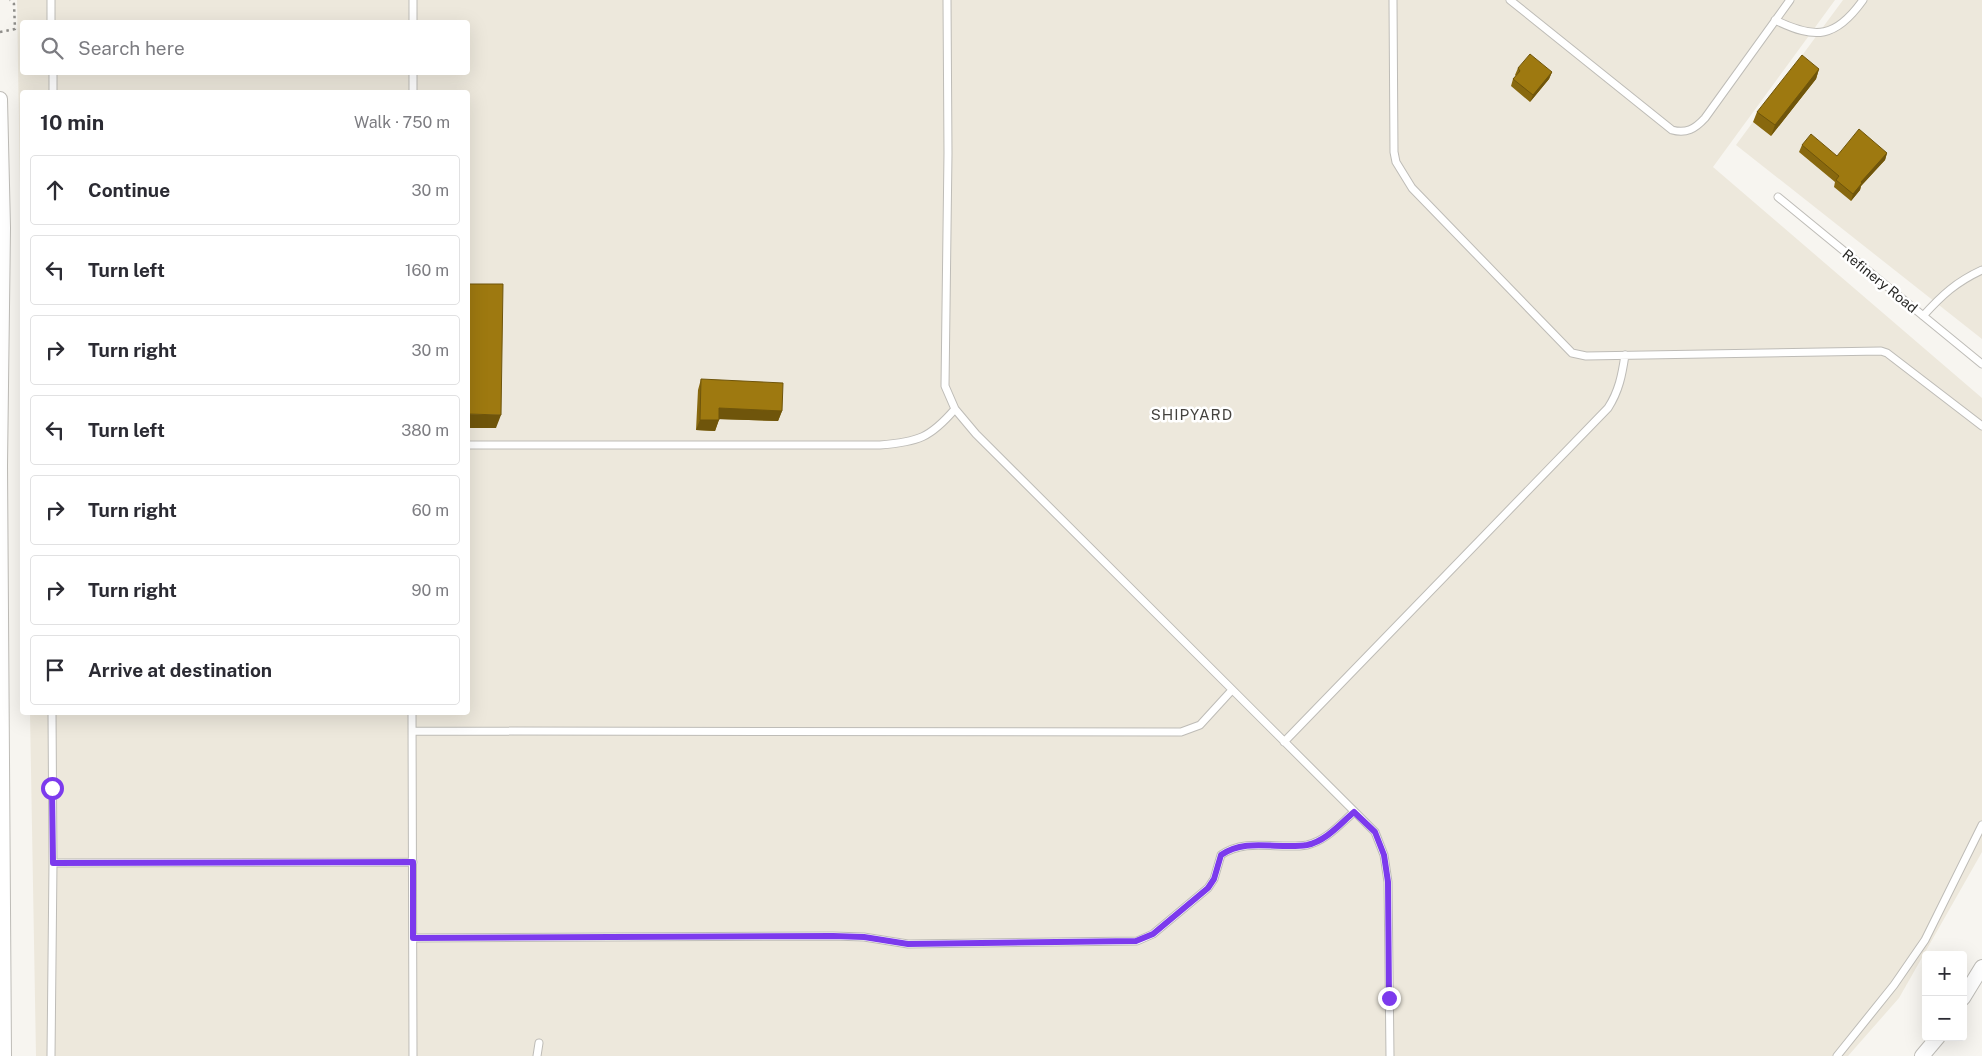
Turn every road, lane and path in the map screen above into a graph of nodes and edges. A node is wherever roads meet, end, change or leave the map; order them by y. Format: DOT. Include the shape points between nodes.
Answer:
graph roads {
  1 [pos="10,0"];
  2 [pos="51,0"];
  3 [pos="413,0"];
  4 [pos="946,0"];
  5 [pos="1393,0"];
  6 [pos="1510,0"];
  7 [pos="1790,0"];
  8 [pos="1863,0"];
  9 [pos="52,20"];
  10 [pos="413,20"];
  11 [pos="1775,20"];
  12 [pos="0,32"];
  13 [pos="52,75"];
  14 [pos="413,75"];
  15 [pos="53,90"];
  16 [pos="413,90"];
  17 [pos="0,99"];
  18 [pos="1778,197"];
  19 [pos="1982,270"];
  20 [pos="1923,316"];
  21 [pos="1625,355"];
  22 [pos="1982,364"];
  23 [pos="955,409"];
  24 [pos="1982,426"];
  25 [pos="470,445"];
  26 [pos="1232,690"];
  27 [pos="52,715"];
  28 [pos="412,715"];
  29 [pos="412,731"];
  30 [pos="1284,742"];
  31 [pos="1354,812"];
  32 [pos="1982,825"];
  33 [pos="413,862"];
  34 [pos="53,863"];
  35 [pos="413,938"];
  36 [pos="1982,967"];
  37 [pos="1964,996"];
  38 [pos="2,1007"];
  39 [pos="2,1038"];
  40 [pos="1935,1041"];
  41 [pos="539,1043"];
  42 [pos="4,1056"];
  43 [pos="51,1056"];
  44 [pos="412,1056"];
  45 [pos="537,1056"];
  46 [pos="1390,1056"];
  47 [pos="1837,1056"];
  48 [pos="1922,1056"];
  1 -- 12 [label="path" via="14,4 15,29"];
  2 -- 9 [label="lane"];
  3 -- 10 [label="lane"];
  4 -- 23 [label="lane" via="945,386"];
  5 -- 21 [label="lane" via="1394,152 1402,173 1418,195 1572,353"];
  6 -- 11 [label="lane" via="1672,130 1683,133 1698,126 1705,118"];
  7 -- 11 [label="lane"];
  8 -- 11 [label="lane" via="1840,26 1828,31 1814,34"];
  13 -- 15 [label="lane"];
  14 -- 16 [label="lane"];
  17 -- 38 [label="street" via="3,228 0,476"];
  18 -- 20 [label="lane, Refinery Road"];
  19 -- 20 [label="lane" via="1944,293"];
  20 -- 22 [label="lane, Refinery Road"];
  21 -- 24 [label="lane" via="1881,351"];
  21 -- 30 [label="lane" via="1621,383 1608,408"];
  23 -- 25 [label="lane" via="938,428 910,443"];
  23 -- 26 [label="lane" via="982,441"];
  26 -- 29 [label="lane" via="1200,725 1181,732"];
  26 -- 30 [label="lane"];
  27 -- 34 [label="lane"];
  28 -- 29 [label="lane"];
  29 -- 33 [label="lane"];
  30 -- 31 [label="lane"];
  31 -- 35 [label="lane" via="1326,836 1307,845 1231,848 1221,855 1208,888 1153,934 1136,941 908,944 833,936"];
  31 -- 46 [label="lane" via="1375,832 1384,855 1388,882"];
  32 -- 47 [label="lane" via="1924,940 1894,985"];
  33 -- 34 [label="lane"];
  33 -- 35 [label="lane"];
  34 -- 43 [label="lane"];
  35 -- 44 [label="lane"];
  36 -- 37 [label="street"];
  38 -- 39 [label="street"];
  39 -- 42 [label="street"];
  40 -- 48 [label="street"];
  41 -- 45 [label="lane"];
}
